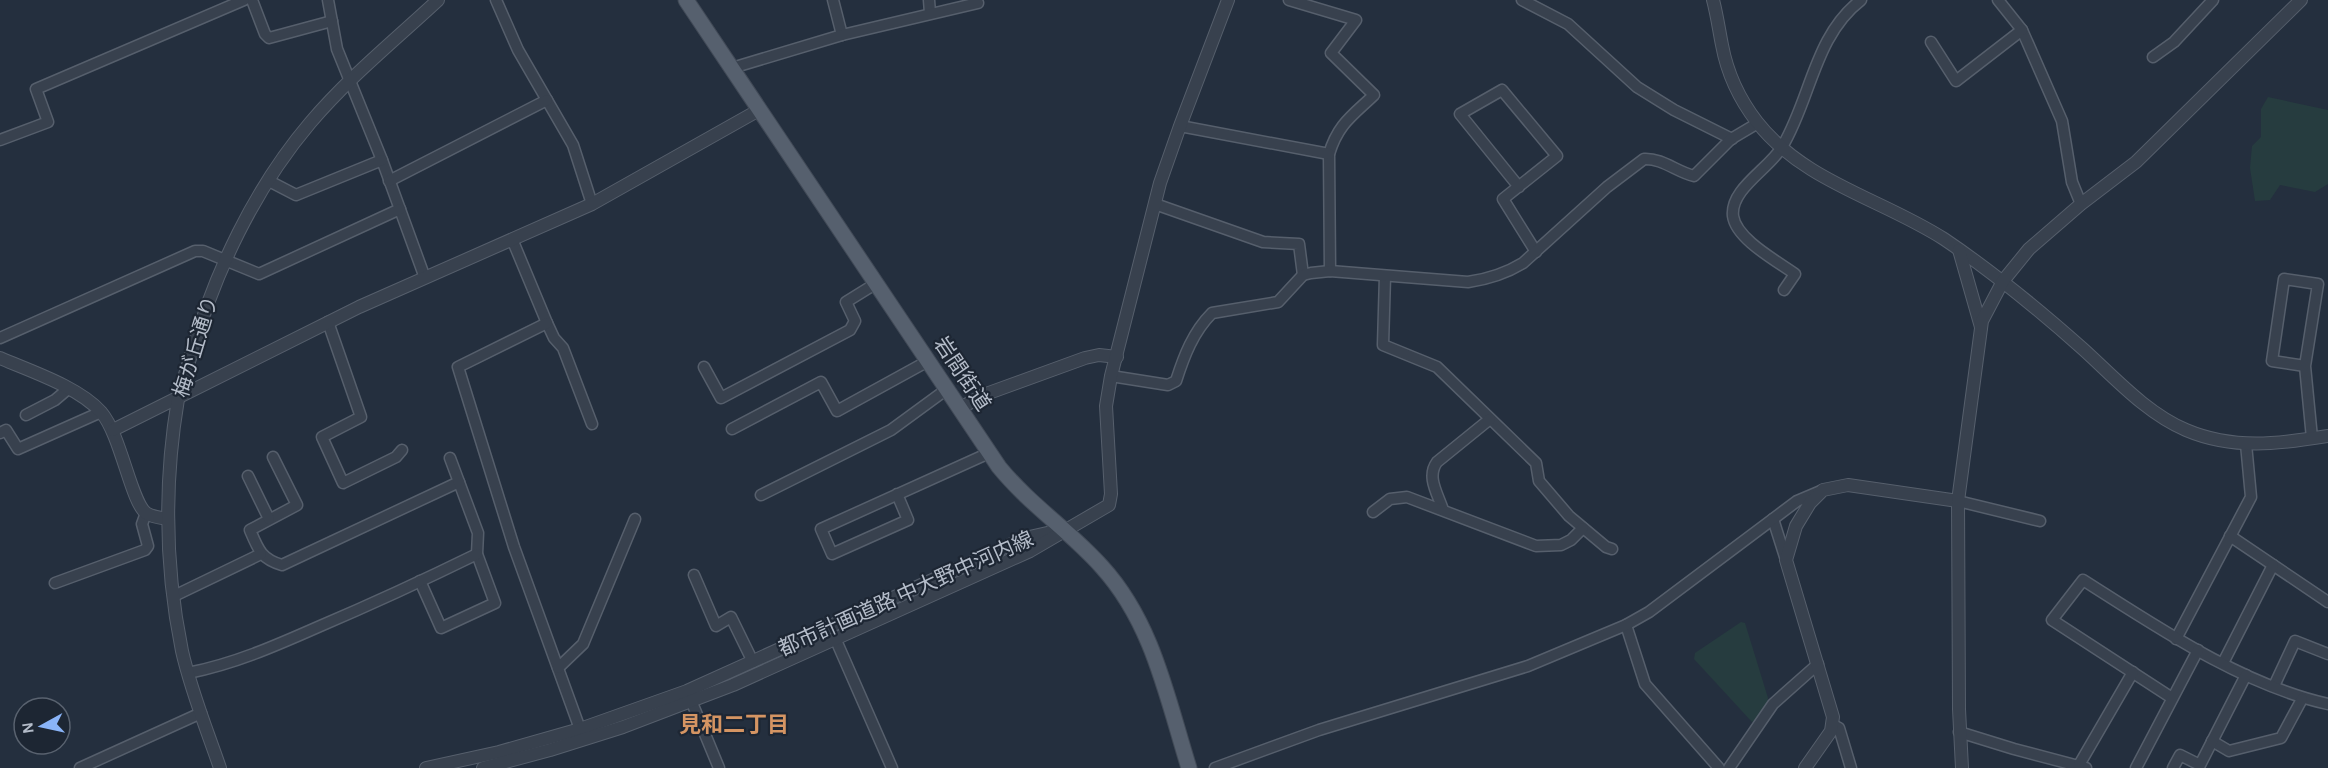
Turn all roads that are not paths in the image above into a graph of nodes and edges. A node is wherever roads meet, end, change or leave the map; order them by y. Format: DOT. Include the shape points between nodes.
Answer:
graph roads {
  1 [pos="244,0"];
  2 [pos="252,0"];
  3 [pos="328,0"];
  4 [pos="438,0"];
  5 [pos="496,0"];
  6 [pos="686,0"];
  7 [pos="832,0"];
  8 [pos="929,0"];
  9 [pos="1228,0"];
  10 [pos="1289,0"];
  11 [pos="1522,0"];
  12 [pos="1713,0"];
  13 [pos="1861,0"];
  14 [pos="1998,0"];
  15 [pos="2213,0"];
  16 [pos="2301,0"];
  17 [pos="978,3"];
  18 [pos="930,13"];
  19 [pos="332,21"];
  20 [pos="2022,30"];
  21 [pos="842,35"];
  22 [pos="1931,42"];
  23 [pos="2153,57"];
  24 [pos="732,68"];
  25 [pos="349,83"];
  26 [pos="547,100"];
  27 [pos="759,110"];
  28 [pos="1758,123"];
  29 [pos="1179,126"];
  30 [pos="1732,139"];
  31 [pos="0,140"];
  32 [pos="1781,148"];
  33 [pos="1329,154"];
  34 [pos="382,160"];
  35 [pos="269,181"];
  36 [pos="389,181"];
  37 [pos="1518,187"];
  38 [pos="592,204"];
  39 [pos="1155,204"];
  40 [pos="2081,204"];
  41 [pos="400,209"];
  42 [pos="512,239"];
  43 [pos="1959,250"];
  44 [pos="1536,252"];
  45 [pos="225,262"];
  46 [pos="1330,271"];
  47 [pos="1303,275"];
  48 [pos="1385,276"];
  49 [pos="424,278"];
  50 [pos="2003,281"];
  51 [pos="875,284"];
  52 [pos="1784,290"];
  53 [pos="328,322"];
  54 [pos="547,323"];
  55 [pos="1981,327"];
  56 [pos="0,338"];
  57 [pos="1117,357"];
  58 [pos="0,358"];
  59 [pos="928,361"];
  60 [pos="2305,366"];
  61 [pos="704,367"];
  62 [pos="1111,376"];
  63 [pos="68,389"];
  64 [pos="947,389"];
  65 [pos="179,397"];
  66 [pos="960,408"];
  67 [pos="101,412"];
  68 [pos="26,415"];
  69 [pos="1490,419"];
  70 [pos="592,424"];
  71 [pos="732,429"];
  72 [pos="112,430"];
  73 [pos="0,433"];
  74 [pos="2328,436"];
  75 [pos="2312,438"];
  76 [pos="2246,444"];
  77 [pos="402,450"];
  78 [pos="989,453"];
  79 [pos="273,457"];
  80 [pos="450,458"];
  81 [pos="248,476"];
  82 [pos="459,482"];
  83 [pos="1823,490"];
  84 [pos="762,495"];
  85 [pos="897,495"];
  86 [pos="1958,501"];
  87 [pos="1443,510"];
  88 [pos="1373,512"];
  89 [pos="146,513"];
  90 [pos="168,519"];
  91 [pos="269,519"];
  92 [pos="635,519"];
  93 [pos="1773,519"];
  94 [pos="2040,521"];
  95 [pos="1583,528"];
  96 [pos="1063,530"];
  97 [pos="2230,536"];
  98 [pos="1612,549"];
  99 [pos="261,554"];
  100 [pos="477,554"];
  101 [pos="1786,560"];
  102 [pos="2273,565"];
  103 [pos="694,575"];
  104 [pos="420,582"];
  105 [pos="55,583"];
  106 [pos="174,596"];
  107 [pos="2328,602"];
  108 [pos="1626,625"];
  109 [pos="835,638"];
  110 [pos="2176,639"];
  111 [pos="2198,650"];
  112 [pos="2328,654"];
  113 [pos="753,662"];
  114 [pos="2223,663"];
  115 [pos="1818,664"];
  116 [pos="558,668"];
  117 [pos="2133,672"];
  118 [pos="188,673"];
  119 [pos="2246,675"];
  120 [pos="2274,686"];
  121 [pos="689,696"];
  122 [pos="2172,698"];
  123 [pos="2302,699"];
  124 [pos="2328,704"];
  125 [pos="201,712"];
  126 [pos="1833,725"];
  127 [pos="580,729"];
  128 [pos="1959,732"];
  129 [pos="2212,741"];
  130 [pos="2082,766"];
  131 [pos="80,768"];
  132 [pos="220,768"];
  133 [pos="426,768"];
  134 [pos="483,768"];
  135 [pos="719,768"];
  136 [pos="892,768"];
  137 [pos="1189,768"];
  138 [pos="1215,768"];
  139 [pos="1719,768"];
  140 [pos="1729,768"];
  141 [pos="1805,768"];
  142 [pos="1851,768"];
  143 [pos="1962,768"];
  144 [pos="2136,768"];
  145 [pos="2173,768"];
  1 -- 31 [label="street" via="36,89 48,123"];
  2 -- 19 [label="street" via="269,38"];
  3 -- 19 [label="street"];
  4 -- 25 [label="street, 梅が丘通り"];
  5 -- 26 [label="street" via="518,50"];
  6 -- 24 [label="main road, 岩間街道"];
  7 -- 21 [label="street"];
  8 -- 18 [label="street"];
  9 -- 29 [label="street"];
  10 -- 33 [label="street" via="1356,20 1331,53 1374,95 1341,126"];
  11 -- 30 [label="street" via="1568,24 1637,87"];
  12 -- 28 [label="street" via="1732,78"];
  13 -- 32 [label="street" via="1830,35"];
  14 -- 20 [label="street"];
  15 -- 23 [label="street" via="2174,42"];
  16 -- 40 [label="street" via="2148,151"];
  17 -- 18 [label="street"];
  18 -- 21 [label="street"];
  19 -- 25 [label="street"];
  20 -- 22 [label="street" via="1956,81"];
  20 -- 40 [label="street" via="2062,121 2072,182"];
  21 -- 24 [label="street"];
  24 -- 27 [label="main road, 岩間街道"];
  25 -- 34 [label="street"];
  25 -- 35 [label="street, 梅が丘通り" via="310,123"];
  26 -- 36 [label="street"];
  26 -- 38 [label="street" via="573,145"];
  27 -- 38 [label="street"];
  27 -- 51 [label="main road, 岩間街道"];
  28 -- 30 [label="street"];
  28 -- 32 [label="street"];
  29 -- 33 [label="street"];
  29 -- 39 [label="street"];
  30 -- 44 [label="street" via="1694,176 1651,158 1644,159"];
  32 -- 43 [label="street" via="1811,171 1918,223"];
  32 -- 52 [label="street" via="1737,196 1733,209 1735,225 1743,236 1795,274"];
  33 -- 46 [label="street"];
  34 -- 35 [label="street" via="296,195"];
  34 -- 36 [label="street"];
  35 -- 45 [label="street, 梅が丘通り"];
  36 -- 41 [label="street"];
  37 -- 37 [label="street" via="1557,156 1502,90 1460,114"];
  37 -- 44 [label="street" via="1503,199"];
  38 -- 42 [label="street"];
  39 -- 47 [label="street" via="1263,242 1299,244"];
  39 -- 57 [label="street"];
  40 -- 50 [label="street" via="2029,249"];
  41 -- 45 [label="street" via="259,274"];
  41 -- 49 [label="street"];
  42 -- 49 [label="street"];
  42 -- 54 [label="street"];
  43 -- 50 [label="street"];
  43 -- 55 [label="street"];
  44 -- 48 [label="street" via="1515,268 1490,279 1468,282"];
  45 -- 56 [label="street" via="195,250"];
  45 -- 65 [label="street, 梅が丘通り" via="204,312"];
  46 -- 47 [label="street"];
  46 -- 48 [label="street"];
  47 -- 62 [label="street" via="1278,302 1212,313 1186,352 1176,381 1168,385"];
  48 -- 69 [label="street" via="1383,345 1437,367"];
  49 -- 53 [label="street"];
  50 -- 55 [label="street"];
  50 -- 76 [label="street" via="2167,419 2212,439"];
  51 -- 59 [label="main road, 岩間街道"];
  51 -- 61 [label="street" via="846,302 855,321 850,330 721,398"];
  53 -- 65 [label="street"];
  53 -- 77 [label="street" via="361,417 322,437 343,483 396,457"];
  54 -- 70 [label="street" via="563,348"];
  54 -- 116 [label="street" via="458,367 514,547"];
  55 -- 86 [label="street"];
  57 -- 62 [label="street"];
  57 -- 66 [label="street" via="1085,358 986,394"];
  58 -- 63 [label="street"];
  59 -- 64 [label="main road, 岩間街道"];
  59 -- 71 [label="street" via="837,411 821,382"];
  60 -- 60 [label="street" via="2318,284 2284,279 2272,361"];
  60 -- 75 [label="street"];
  62 -- 96 [label="street" via="1106,406 1110,502"];
  63 -- 67 [label="street"];
  63 -- 68 [label="street"];
  64 -- 66 [label="main road, 岩間街道"];
  64 -- 84 [label="street" via="891,430"];
  65 -- 72 [label="street"];
  65 -- 90 [label="street, 梅が丘通り"];
  66 -- 78 [label="main road, 岩間街道"];
  67 -- 72 [label="street"];
  67 -- 73 [label="street" via="18,449 6,430"];
  69 -- 87 [label="street" via="1432,468"];
  69 -- 95 [label="street" via="1536,463 1539,481"];
  72 -- 89 [label="street"];
  74 -- 75 [label="street"];
  75 -- 76 [label="street"];
  76 -- 97 [label="street" via="2251,496"];
  78 -- 85 [label="street"];
  78 -- 96 [label="main road, 岩間街道" via="1022,494"];
  79 -- 91 [label="street" via="297,505"];
  80 -- 82 [label="street"];
  81 -- 91 [label="street"];
  82 -- 99 [label="street" via="282,565"];
  82 -- 100 [label="street" via="478,533"];
  83 -- 86 [label="street" via="1848,485"];
  83 -- 93 [label="street" via="1797,501"];
  83 -- 101 [label="street" via="1796,526"];
  85 -- 85 [label="street" via="821,529 832,554 908,520"];
  86 -- 94 [label="street"];
  86 -- 128 [label="street"];
  87 -- 88 [label="street" via="1398,497"];
  87 -- 95 [label="street" via="1536,546 1561,545"];
  89 -- 90 [label="street"];
  89 -- 105 [label="street" via="142,524 147,549"];
  90 -- 106 [label="street, 梅が丘通り"];
  91 -- 99 [label="street" via="250,530"];
  92 -- 116 [label="street" via="583,644"];
  93 -- 101 [label="street"];
  93 -- 108 [label="street"];
  95 -- 98 [label="street"];
  96 -- 109 [label="street, 都市計画道路 中大野中河内線" via="1029,551"];
  96 -- 113 [label="street, 都市計画道路 中大野中河内線" via="1025,538"];
  96 -- 137 [label="main road, 岩間街道" via="1101,566 1134,610 1152,648"];
  97 -- 102 [label="street"];
  97 -- 110 [label="street"];
  99 -- 106 [label="street"];
  100 -- 104 [label="street"];
  100 -- 104 [label="street" via="495,603 441,628"];
  101 -- 115 [label="street"];
  102 -- 107 [label="street"];
  102 -- 114 [label="street"];
  103 -- 113 [label="street" via="716,626 731,617"];
  104 -- 118 [label="street" via="253,655"];
  106 -- 118 [label="street, 梅が丘通り"];
  108 -- 138 [label="street" via="1528,666 1341,722"];
  108 -- 139 [label="street" via="1645,684"];
  109 -- 121 [label="street, 都市計画道路 中大野中河内線"];
  109 -- 136 [label="street"];
  110 -- 111 [label="street"];
  110 -- 117 [label="street" via="2083,580 2052,620"];
  111 -- 114 [label="street"];
  111 -- 122 [label="street"];
  112 -- 120 [label="street" via="2295,641"];
  113 -- 121 [label="street, 都市計画道路 中大野中河内線"];
  114 -- 119 [label="street"];
  115 -- 126 [label="street" via="1833,712"];
  115 -- 140 [label="street" via="1773,704"];
  116 -- 127 [label="street"];
  117 -- 122 [label="street"];
  117 -- 130 [label="street"];
  118 -- 125 [label="street, 梅が丘通り"];
  119 -- 120 [label="street"];
  119 -- 129 [label="street"];
  120 -- 123 [label="street"];
  121 -- 127 [label="street, 都市計画道路 中大野中河内線"];
  121 -- 134 [label="street, 都市計画道路 中大野中河内線" via="581,740"];
  121 -- 135 [label="street"];
  122 -- 144 [label="street"];
  123 -- 124 [label="street"];
  123 -- 129 [label="street" via="2281,738 2229,751"];
  125 -- 131 [label="street"];
  125 -- 132 [label="street, 梅が丘通り"];
  126 -- 141 [label="street"];
  126 -- 142 [label="street" via="1839,728"];
  127 -- 133 [label="street, 都市計画道路 中大野中河内線"];
  128 -- 130 [label="street"];
  128 -- 143 [label="street"];
  129 -- 145 [label="street" via="2200,765 2181,755"];
}
